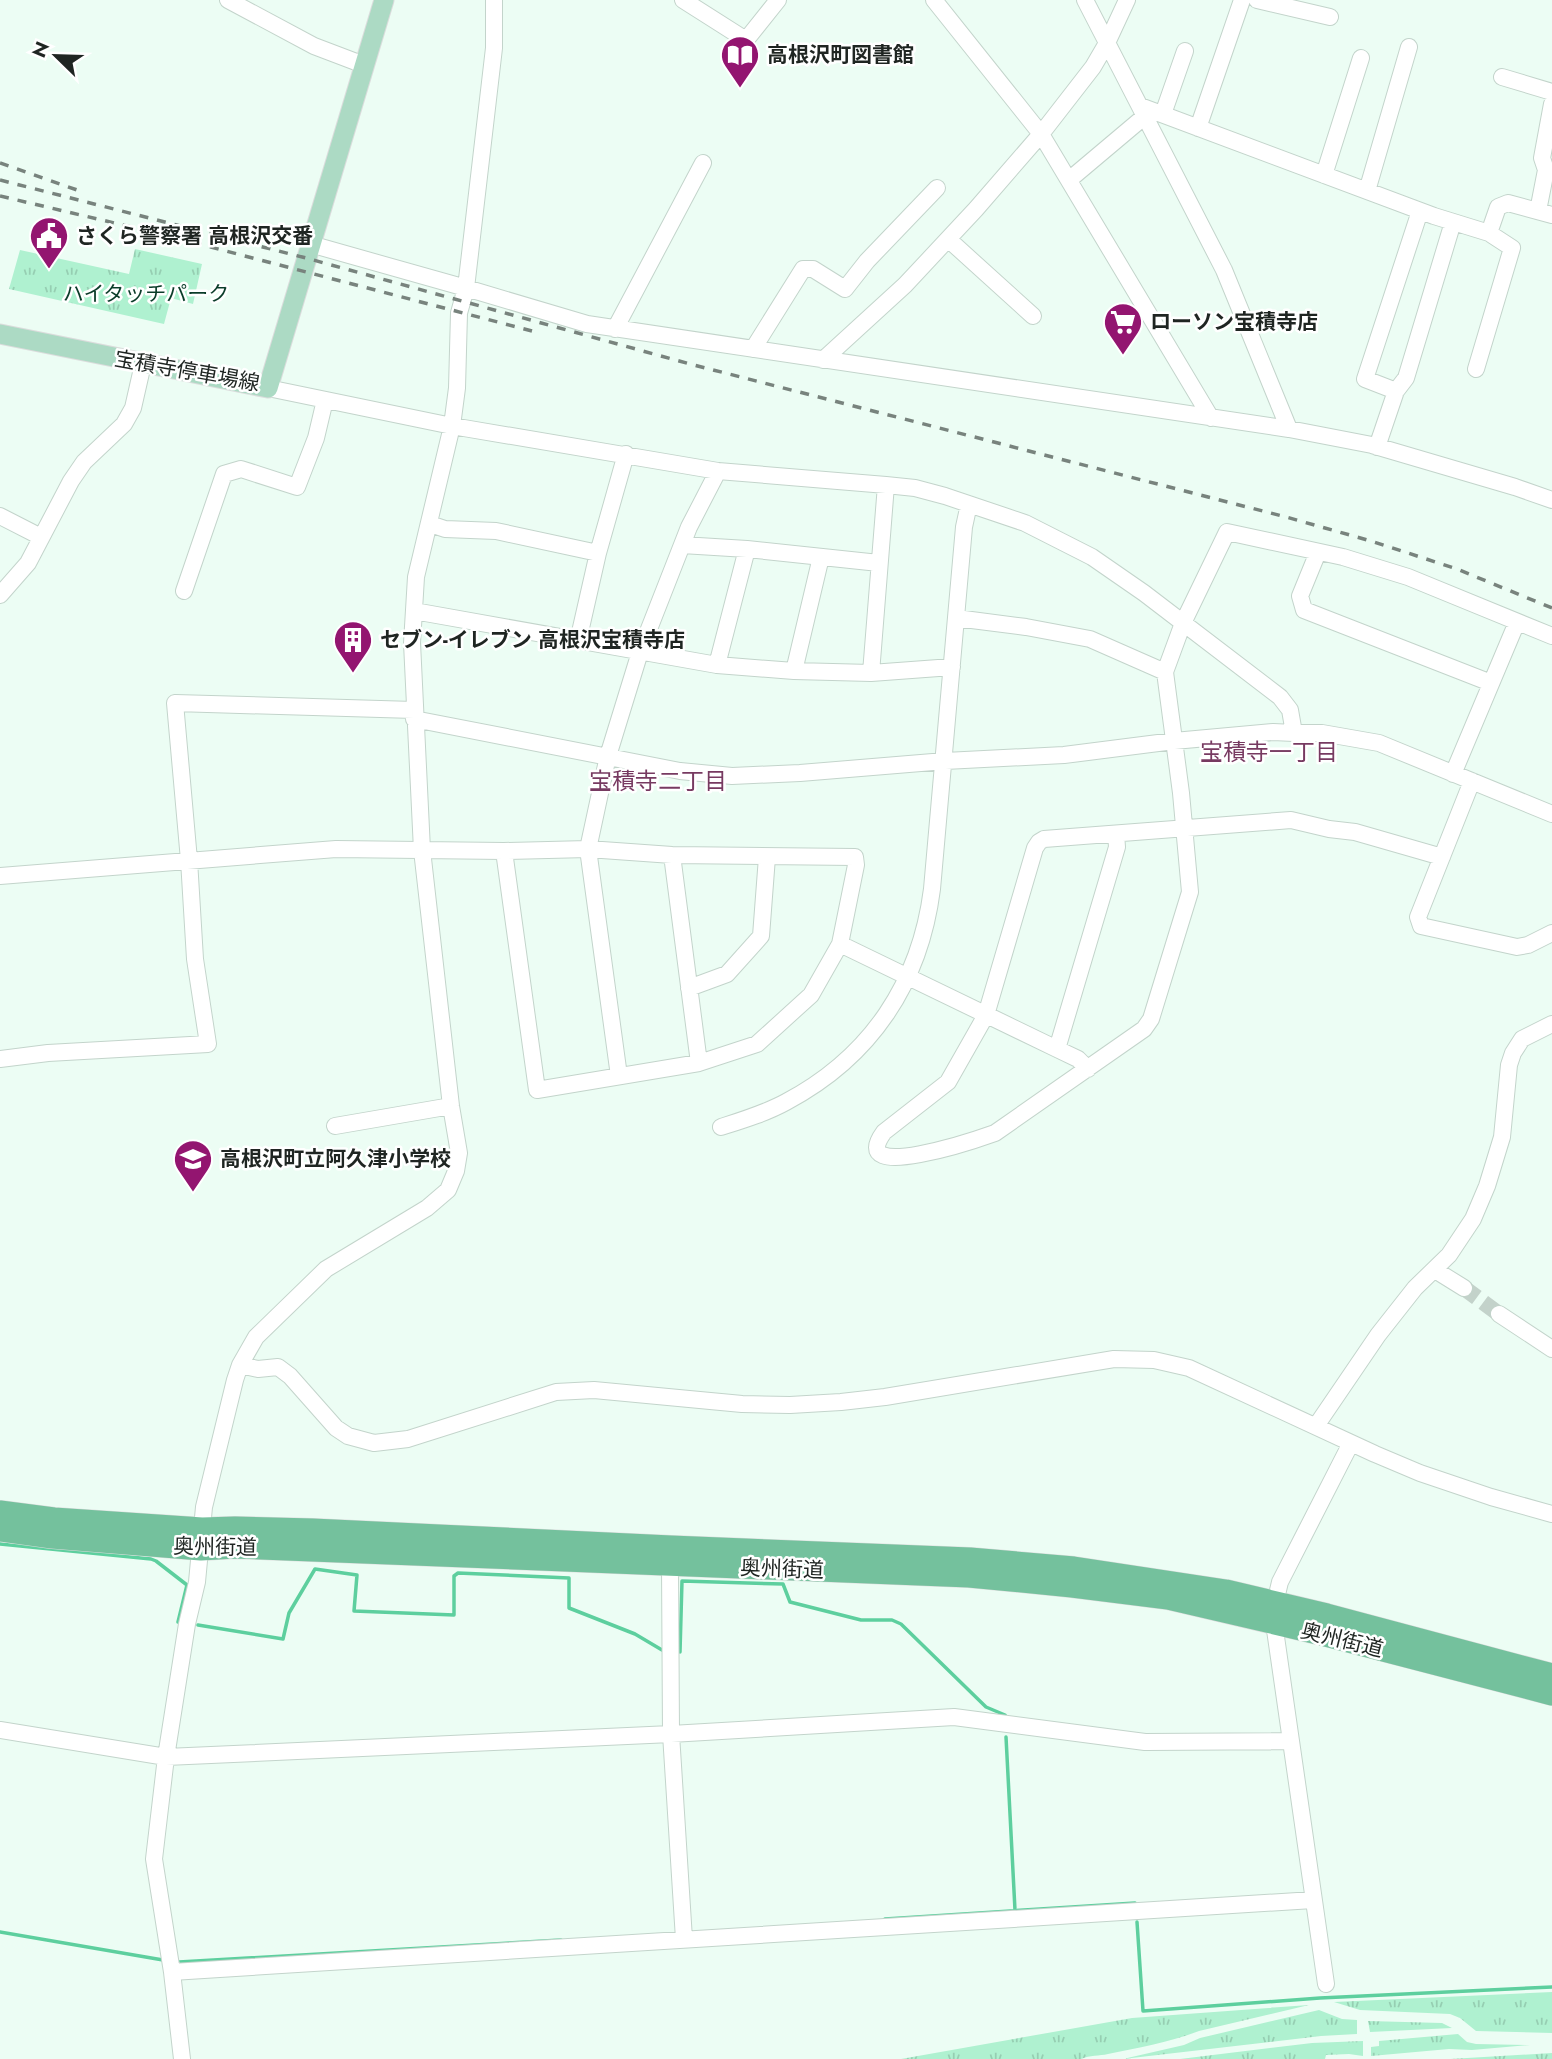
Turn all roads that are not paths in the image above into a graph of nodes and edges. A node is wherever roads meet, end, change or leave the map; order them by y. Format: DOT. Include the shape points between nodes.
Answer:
graph roads {
  1 [pos="228,0"];
  2 [pos="384,0"];
  3 [pos="494,0"];
  4 [pos="683,0"];
  5 [pos="778,0"];
  6 [pos="934,0"];
  7 [pos="1085,0"];
  8 [pos="1127,0"];
  9 [pos="1242,0"];
  10 [pos="1257,0"];
  11 [pos="1330,17"];
  12 [pos="1107,43"];
  13 [pos="1409,47"];
  14 [pos="1185,51"];
  15 [pos="1361,58"];
  16 [pos="364,65"];
  17 [pos="1502,78"];
  18 [pos="1552,92"];
  19 [pos="1552,104"];
  20 [pos="1142,111"];
  21 [pos="1163,114"];
  22 [pos="1198,128"];
  23 [pos="1041,134"];
  24 [pos="703,163"];
  25 [pos="1324,175"];
  26 [pos="1069,180"];
  27 [pos="937,188"];
  28 [pos="1367,191"];
  29 [pos="1420,211"];
  30 [pos="1545,213"];
  31 [pos="1453,222"];
  32 [pos="1489,233"];
  33 [pos="948,239"];
  34 [pos="310,244"];
  35 [pos="466,288"];
  36 [pos="1033,316"];
  37 [pos="615,329"];
  38 [pos="0,334"];
  39 [pos="754,349"];
  40 [pos="823,360"];
  41 [pos="143,364"];
  42 [pos="1476,369"];
  43 [pos="268,388"];
  44 [pos="1396,391"];
  45 [pos="325,400"];
  46 [pos="1210,418"];
  47 [pos="452,426"];
  48 [pos="1289,429"];
  49 [pos="1377,447"];
  50 [pos="626,454"];
  51 [pos="718,471"];
  52 [pos="887,485"];
  53 [pos="1552,500"];
  54 [pos="969,504"];
  55 [pos="0,516"];
  56 [pos="430,524"];
  57 [pos="41,537"];
  58 [pos="682,545"];
  59 [pos="747,549"];
  60 [pos="1318,551"];
  61 [pos="598,553"];
  62 [pos="821,557"];
  63 [pos="879,563"];
  64 [pos="184,591"];
  65 [pos="0,595"];
  66 [pos="414,611"];
  67 [pos="956,618"];
  68 [pos="1517,622"];
  69 [pos="1183,623"];
  70 [pos="1552,636"];
  71 [pos="578,641"];
  72 [pos="640,652"];
  73 [pos="717,665"];
  74 [pos="952,667"];
  75 [pos="794,671"];
  76 [pos="1166,671"];
  77 [pos="871,673"];
  78 [pos="1491,683"];
  79 [pos="414,714"];
  80 [pos="1294,733"];
  81 [pos="1174,741"];
  82 [pos="608,756"];
  83 [pos="945,761"];
  84 [pos="1453,774"];
  85 [pos="1472,782"];
  86 [pos="1552,814"];
  87 [pos="1184,828"];
  88 [pos="1116,834"];
  89 [pos="588,849"];
  90 [pos="422,850"];
  91 [pos="504,851"];
  92 [pos="671,855"];
  93 [pos="1441,857"];
  94 [pos="767,858"];
  95 [pos="189,860"];
  96 [pos="0,876"];
  97 [pos="1552,933"];
  98 [pos="840,944"];
  99 [pos="907,977"];
  100 [pos="689,988"];
  101 [pos="986,1015"];
  102 [pos="1552,1024"];
  103 [pos="1057,1049"];
  104 [pos="0,1059"];
  105 [pos="699,1063"];
  106 [pos="1088,1069"];
  107 [pos="619,1076"];
  108 [pos="452,1106"];
  109 [pos="335,1126"];
  110 [pos="721,1128"];
  111 [pos="1435,1270"];
  112 [pos="1464,1288"];
  113 [pos="1499,1314"];
  114 [pos="1552,1349"];
  115 [pos="240,1365"];
  116 [pos="1315,1426"];
  117 [pos="1351,1443"];
  118 [pos="0,1512"];
  119 [pos="1552,1514"];
  120 [pos="0,1530"];
  121 [pos="201,1539"];
  122 [pos="670,1565"];
  123 [pos="1275,1613"];
  124 [pos="1552,1675"];
  125 [pos="1552,1694"];
  126 [pos="0,1730"];
  127 [pos="671,1734"];
  128 [pos="1291,1741"];
  129 [pos="166,1757"];
  130 [pos="1313,1900"];
  131 [pos="684,1939"];
  132 [pos="172,1972"];
  133 [pos="1326,1984"];
  134 [pos="182,2059"];
  1 -- 16 [label="street" via="305,42"];
  2 -- 16 [label="main road, 宝積寺停車場線"];
  3 -- 35 [label="street" via="494,48"];
  4 -- 5 [label="street" via="746,40"];
  6 -- 23 [label="street"];
  7 -- 12 [label="street"];
  8 -- 12 [label="street"];
  9 -- 22 [label="street"];
  10 -- 11 [label="street"];
  12 -- 20 [label="street"];
  12 -- 23 [label="street"];
  13 -- 28 [label="street"];
  14 -- 21 [label="street"];
  15 -- 25 [label="street"];
  16 -- 34 [label="main road, 宝積寺停車場線"];
  17 -- 18 [label="street"];
  19 -- 30 [label="street" via="1542,158"];
  20 -- 21 [label="street"];
  20 -- 26 [label="street"];
  20 -- 48 [label="street" via="1224,270"];
  21 -- 22 [label="street"];
  22 -- 25 [label="street"];
  23 -- 26 [label="street"];
  23 -- 33 [label="street"];
  24 -- 37 [label="street"];
  25 -- 28 [label="street"];
  26 -- 46 [label="street"];
  27 -- 39 [label="street" via="845,289 813,269 803,269"];
  28 -- 29 [label="street"];
  29 -- 31 [label="street"];
  29 -- 44 [label="street" via="1365,379"];
  30 -- 32 [label="street" via="1508,203 1498,207"];
  31 -- 32 [label="street"];
  31 -- 44 [label="street" via="1406,378"];
  32 -- 42 [label="street" via="1512,248"];
  33 -- 36 [label="street"];
  33 -- 40 [label="street"];
  34 -- 35 [label="street"];
  34 -- 43 [label="main road, 宝積寺停車場線"];
  35 -- 37 [label="street"];
  35 -- 47 [label="street" via="458,323"];
  37 -- 39 [label="street"];
  38 -- 41 [label="main road, 宝積寺停車場線"];
  39 -- 40 [label="street"];
  40 -- 46 [label="street"];
  41 -- 43 [label="main road, 宝積寺停車場線"];
  41 -- 57 [label="street" via="133,408 124,424 84,462"];
  43 -- 45 [label="street"];
  44 -- 49 [label="street"];
  45 -- 47 [label="street"];
  45 -- 64 [label="street" via="298,487 241,469 224,474"];
  46 -- 48 [label="street"];
  47 -- 50 [label="street"];
  47 -- 56 [label="street"];
  48 -- 49 [label="street"];
  49 -- 53 [label="street"];
  50 -- 51 [label="street"];
  50 -- 61 [label="street"];
  51 -- 52 [label="street"];
  51 -- 58 [label="street"];
  52 -- 54 [label="street"];
  52 -- 63 [label="street"];
  54 -- 67 [label="street"];
  54 -- 69 [label="street" via="1065,542 1117,573"];
  55 -- 57 [label="street"];
  56 -- 61 [label="street" via="496,531"];
  56 -- 66 [label="street" via="416,577"];
  57 -- 65 [label="street" via="28,562"];
  58 -- 59 [label="street"];
  58 -- 72 [label="street"];
  59 -- 62 [label="street"];
  59 -- 73 [label="street"];
  60 -- 68 [label="street" via="1408,577"];
  60 -- 69 [label="street" via="1227,533"];
  60 -- 78 [label="street" via="1300,596 1304,610"];
  61 -- 71 [label="street"];
  62 -- 63 [label="street"];
  62 -- 75 [label="street"];
  63 -- 77 [label="street"];
  66 -- 71 [label="street"];
  66 -- 79 [label="street"];
  67 -- 74 [label="street"];
  67 -- 76 [label="street" via="1090,639"];
  68 -- 70 [label="street"];
  68 -- 78 [label="street"];
  69 -- 76 [label="street"];
  69 -- 80 [label="street" via="1280,696 1290,710"];
  71 -- 72 [label="street"];
  72 -- 73 [label="street"];
  72 -- 82 [label="street"];
  73 -- 75 [label="street"];
  74 -- 77 [label="street"];
  74 -- 83 [label="street"];
  75 -- 77 [label="street"];
  76 -- 81 [label="street"];
  78 -- 84 [label="street"];
  79 -- 82 [label="street"];
  79 -- 90 [label="street"];
  79 -- 95 [label="street" via="175,703"];
  80 -- 81 [label="street"];
  80 -- 84 [label="street" via="1379,743"];
  81 -- 83 [label="street" via="1064,755"];
  81 -- 87 [label="street"];
  82 -- 83 [label="street" via="732,776"];
  82 -- 89 [label="street"];
  83 -- 99 [label="street" via="929,918"];
  84 -- 85 [label="street"];
  85 -- 86 [label="street"];
  85 -- 93 [label="street"];
  87 -- 88 [label="street"];
  87 -- 93 [label="street" via="1291,820 1355,832"];
  87 -- 106 [label="street" via="1190,892 1151,1019"];
  88 -- 101 [label="street" via="1039,842"];
  88 -- 103 [label="street" via="1117,848"];
  89 -- 91 [label="street"];
  89 -- 92 [label="street"];
  89 -- 107 [label="street"];
  90 -- 91 [label="street"];
  90 -- 95 [label="street" via="336,849"];
  90 -- 108 [label="street"];
  91 -- 107 [label="street" via="537,1090"];
  92 -- 94 [label="street"];
  92 -- 100 [label="street"];
  93 -- 97 [label="street" via="1418,917 1421,926 1517,947"];
  94 -- 98 [label="street" via="855,857"];
  94 -- 100 [label="street" via="761,936 727,974"];
  95 -- 96 [label="street"];
  95 -- 104 [label="street" via="195,959 208,1044"];
  98 -- 99 [label="street"];
  98 -- 105 [label="street" via="811,995 757,1044"];
  99 -- 101 [label="street"];
  99 -- 110 [label="street" via="888,1014 843,1063 784,1103"];
  100 -- 105 [label="street"];
  101 -- 103 [label="street"];
  101 -- 106 [label="street" via="948,1082 884,1132 877,1147 881,1153 915,1157 982,1138 1007,1126"];
  102 -- 111 [label="street" via="1522,1039 1513,1053 1502,1137 1487,1186 1474,1219"];
  103 -- 106 [label="street"];
  105 -- 107 [label="street"];
  108 -- 109 [label="street"];
  108 -- 115 [label="street" via="459,1153 448,1189 427,1208 326,1269 256,1337"];
  111 -- 112 [label="street"];
  111 -- 116 [label="street" via="1415,1288"];
  113 -- 114 [label="street"];
  115 -- 116 [label="street" via="278,1367 336,1428 374,1443 408,1439 556,1392 594,1390 742,1404 841,1402 1132,1358 1189,1368"];
  115 -- 121 [label="street" via="204,1507"];
  116 -- 117 [label="street"];
  117 -- 119 [label="street" via="1432,1477"];
  117 -- 123 [label="street" via="1286,1569"];
  118 -- 121 [label="highway, 奥州街道"];
  120 -- 121 [label="highway, 奥州街道" via="52,1537"];
  121 -- 122 [label="highway, 奥州街道" via="235,1546"];
  121 -- 123 [label="highway, 奥州街道" via="235,1528 313,1530 970,1559 1170,1581 1226,1591"];
  121 -- 129 [label="street"];
  122 -- 123 [label="highway, 奥州街道" via="969,1576"];
  122 -- 127 [label="street"];
  123 -- 124 [label="highway, 奥州街道"];
  123 -- 125 [label="highway, 奥州街道"];
  123 -- 128 [label="street"];
  126 -- 129 [label="street"];
  127 -- 128 [label="street" via="954,1717 1145,1742"];
  127 -- 129 [label="street"];
  127 -- 131 [label="street"];
  128 -- 130 [label="street"];
  129 -- 132 [label="street" via="154,1859"];
  130 -- 131 [label="street"];
  130 -- 133 [label="street"];
  131 -- 132 [label="street"];
  132 -- 134 [label="street"];
}
